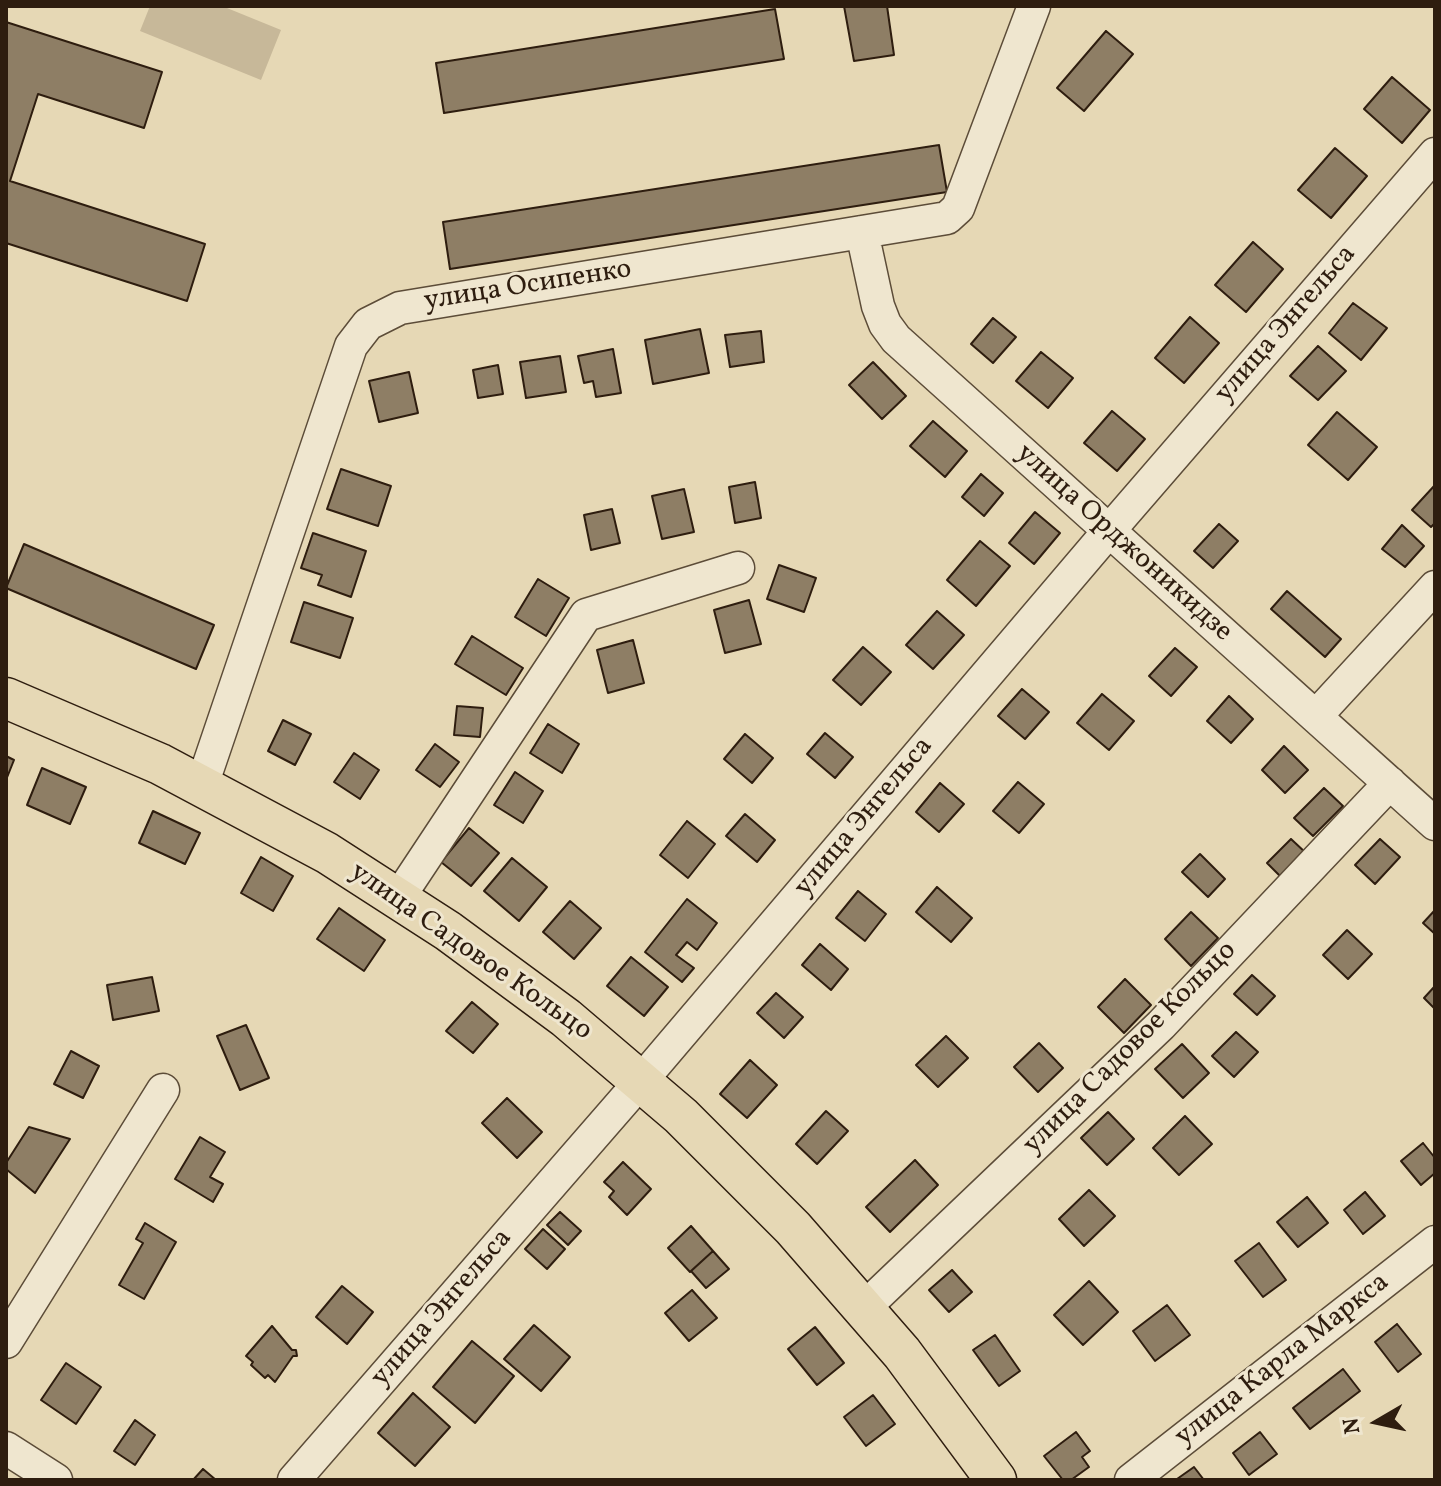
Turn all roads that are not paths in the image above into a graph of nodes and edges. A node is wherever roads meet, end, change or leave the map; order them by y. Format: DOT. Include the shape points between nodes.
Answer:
graph roads {
  1 [pos="1034,6"];
  2 [pos="1435,154"];
  3 [pos="862,232"];
  4 [pos="1108,532"];
  5 [pos="738,568"];
  6 [pos="1435,587"];
  7 [pos="6,698"];
  8 [pos="1316,716"];
  9 [pos="1390,783"];
  10 [pos="202,785"];
  11 [pos="1435,824"];
  12 [pos="399,897"];
  13 [pos="641,1081"];
  14 [pos="163,1090"];
  15 [pos="1435,1242"];
  16 [pos="864,1308"];
  17 [pos="6,1342"];
  18 [pos="6,1448"];
  19 [pos="56,1480"];
  20 [pos="294,1480"];
  21 [pos="996,1480"];
  22 [pos="1131,1480"];
  1 -- 3 [label="street, улица Осипенко" via="958,208 947,218"];
  2 -- 4 [label="street, улица Энгельса"];
  3 -- 4 [label="street, улица Орджоникидзе" via="878,306 896,339"];
  3 -- 10 [label="street, улица Осипенко" via="400,308 368,324 351,346"];
  4 -- 8 [label="street, улица Орджоникидзе"];
  4 -- 13 [label="street, улица Энгельса"];
  5 -- 12 [label="street" via="586,615"];
  6 -- 8 [label="street"];
  7 -- 10 [label="main road, улица Садовое Кольцо"];
  8 -- 9 [label="street, улица Орджоникидзе"];
  9 -- 11 [label="street, улица Орджоникидзе"];
  9 -- 16 [label="street, улица Садовое Кольцо" via="1161,1025"];
  10 -- 12 [label="main road, улица Садовое Кольцо"];
  12 -- 13 [label="main road, улица Садовое Кольцо" via="527,988"];
  13 -- 16 [label="main road, улица Садовое Кольцо" via="757,1190"];
  13 -- 20 [label="street, улица Энгельса"];
  14 -- 17 [label="street"];
  15 -- 22 [label="street, улица Карла Маркса"];
  16 -- 21 [label="main road, улица Садовое Кольцо"];
  18 -- 19 [label="street"];
}
